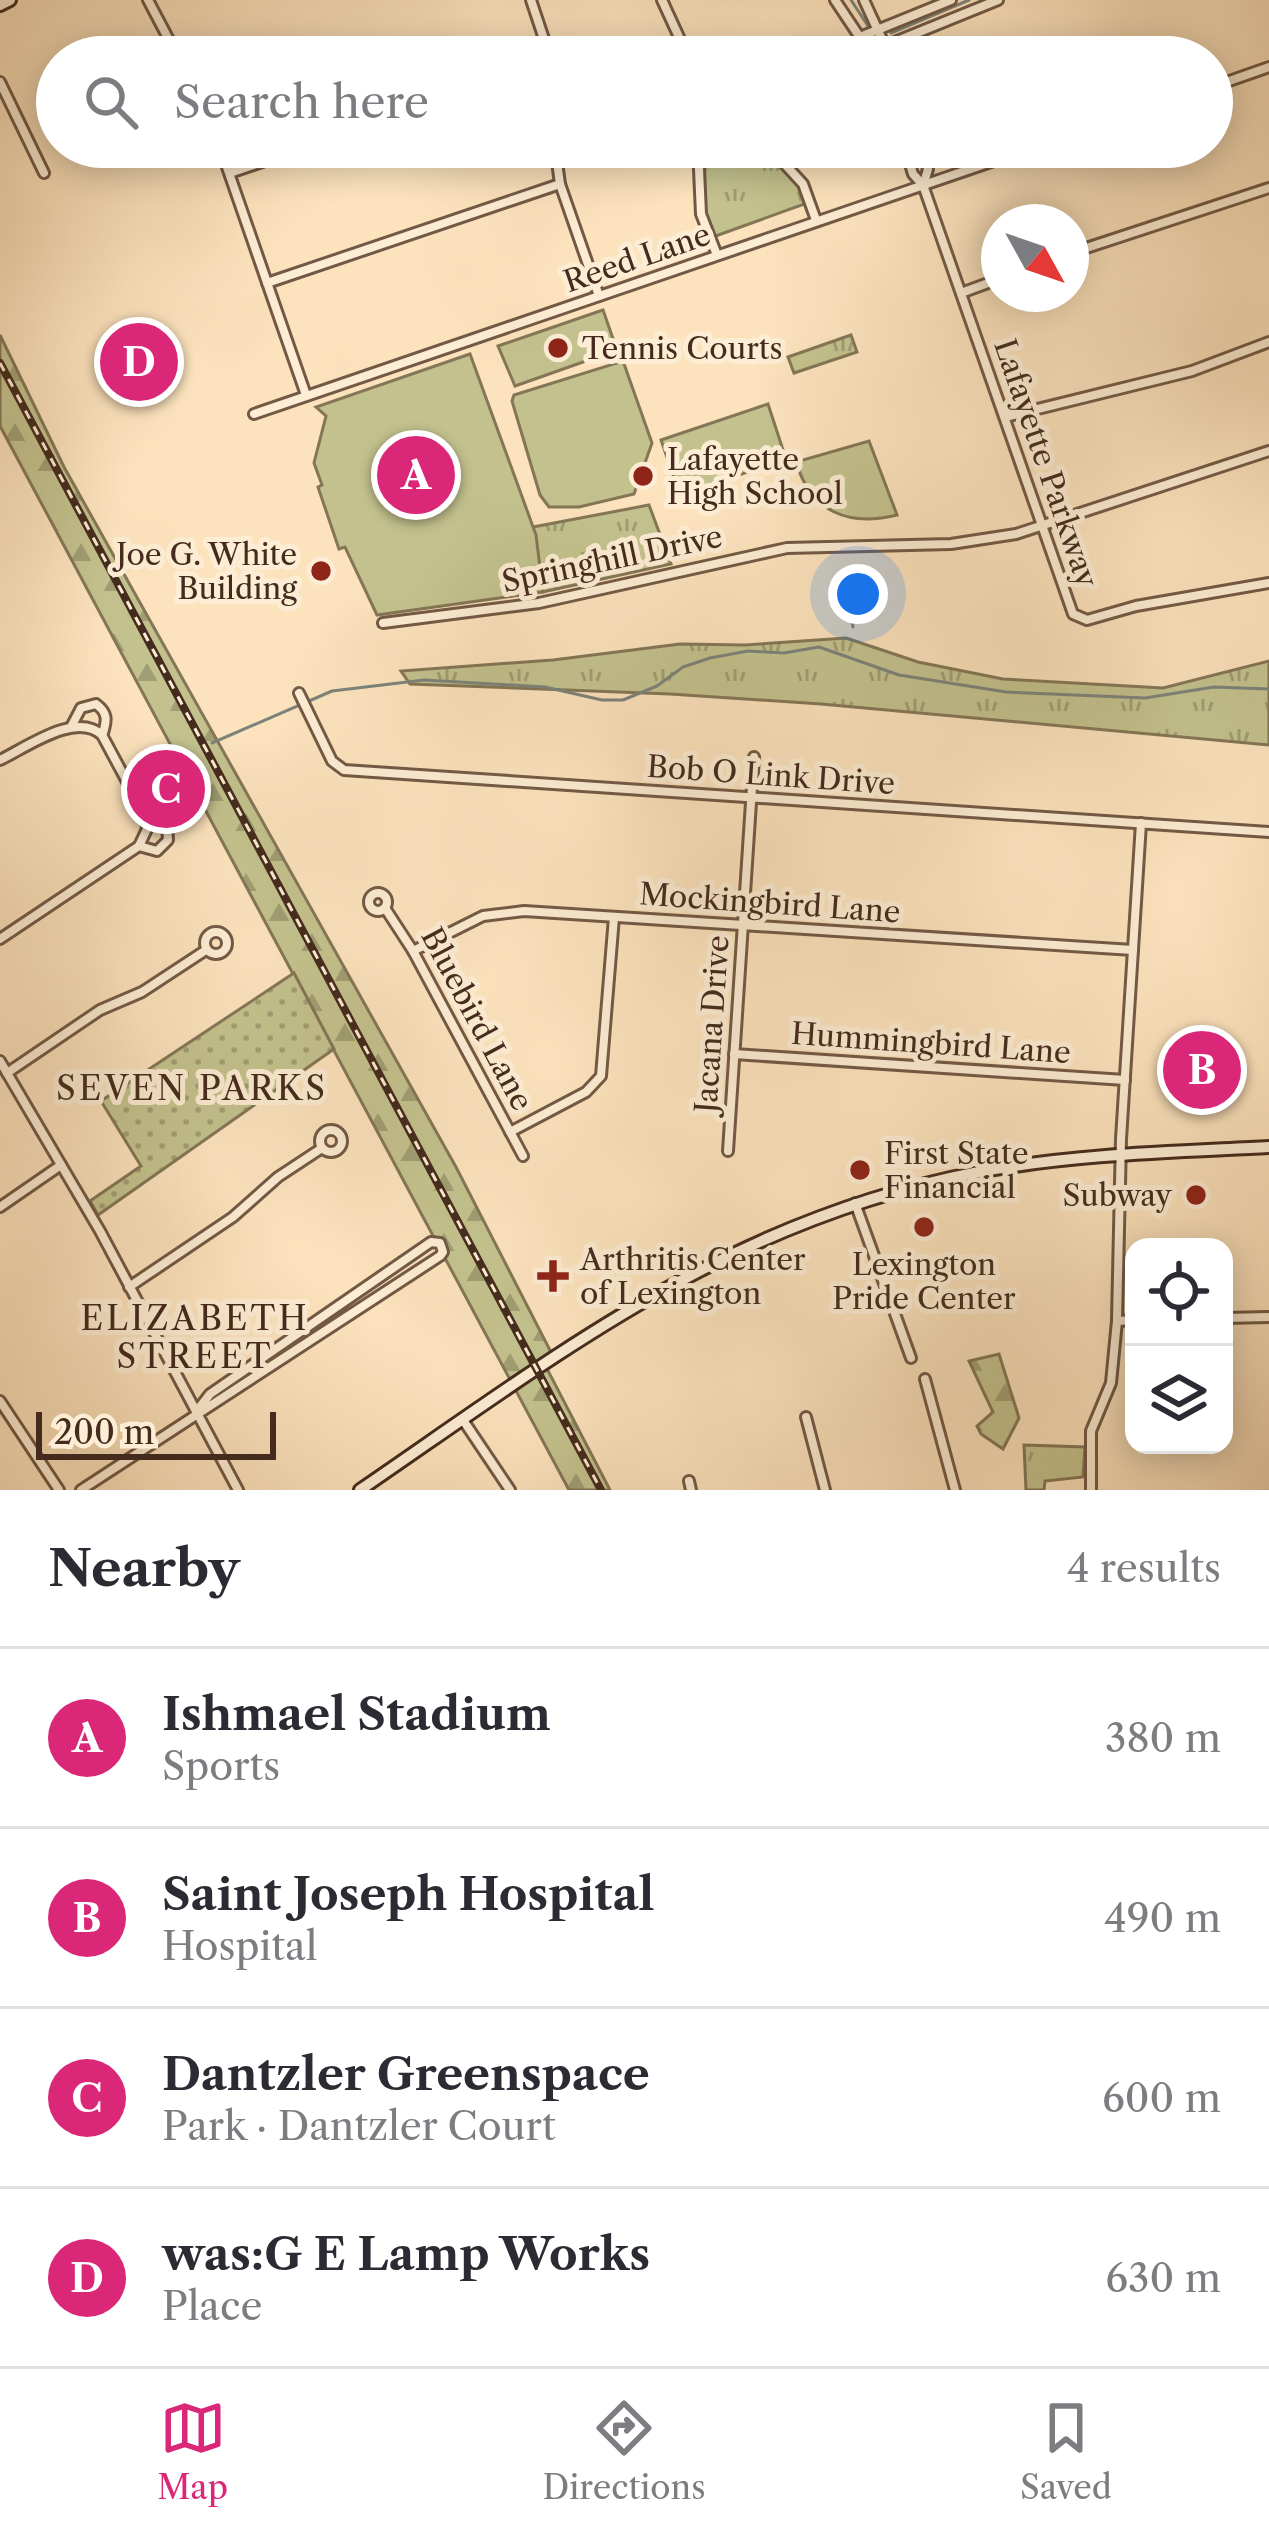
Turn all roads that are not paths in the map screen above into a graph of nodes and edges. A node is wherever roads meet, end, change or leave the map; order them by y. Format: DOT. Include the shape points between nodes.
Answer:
graph roads {
  1 [pos="10,0"];
  2 [pos="148,0"];
  3 [pos="531,0"];
  4 [pos="662,0"];
  5 [pos="835,0"];
  6 [pos="864,0"];
  7 [pos="951,0"];
  8 [pos="998,0"];
  9 [pos="0,5"];
  10 [pos="880,28"];
  11 [pos="167,36"];
  12 [pos="543,36"];
  13 [pos="677,36"];
  14 [pos="859,36"];
  15 [pos="862,36"];
  16 [pos="883,36"];
  17 [pos="910,36"];
  18 [pos="1269,67"];
  19 [pos="1233,80"];
  20 [pos="0,82"];
  21 [pos="36,156"];
  22 [pos="42,168"];
  23 [pos="228,168"];
  24 [pos="245,168"];
  25 [pos="557,168"];
  26 [pos="699,168"];
  27 [pos="788,168"];
  28 [pos="911,168"];
  29 [pos="928,168"];
  30 [pos="973,168"];
  31 [pos="44,172"];
  32 [pos="230,173"];
  33 [pos="560,184"];
  34 [pos="923,185"];
  35 [pos="1269,188"];
  36 [pos="816,220"];
  37 [pos="1089,247"];
  38 [pos="717,255"];
  39 [pos="267,284"];
  40 [pos="981,286"];
  41 [pos="961,293"];
  42 [pos="599,296"];
  43 [pos="1269,342"];
  44 [pos="306,396"];
  45 [pos="254,414"];
  46 [pos="1005,417"];
  47 [pos="1269,451"];
  48 [pos="1043,528"];
  49 [pos="1269,583"];
  50 [pos="382,623"];
  51 [pos="303,701"];
  52 [pos="71,727"];
  53 [pos="102,735"];
  54 [pos="754,757"];
  55 [pos="0,760"];
  56 [pos="750,798"];
  57 [pos="146,817"];
  58 [pos="1141,824"];
  59 [pos="1269,832"];
  60 [pos="139,846"];
  61 [pos="385,908"];
  62 [pos="614,917"];
  63 [pos="742,926"];
  64 [pos="2,938"];
  65 [pos="206,950"];
  66 [pos="1133,950"];
  67 [pos="413,951"];
  68 [pos="734,1054"];
  69 [pos="0,1061"];
  70 [pos="7,1073"];
  71 [pos="1125,1079"];
  72 [pos="510,1132"];
  73 [pos="1269,1147"];
  74 [pos="322,1148"];
  75 [pos="728,1150"];
  76 [pos="1121,1155"];
  77 [pos="523,1156"];
  78 [pos="61,1165"];
  79 [pos="855,1204"];
  80 [pos="0,1207"];
  81 [pos="129,1287"];
  82 [pos="1269,1317"];
  83 [pos="1233,1318"];
  84 [pos="320,1319"];
  85 [pos="1117,1321"];
  86 [pos="1125,1321"];
  87 [pos="327,1330"];
  88 [pos="911,1358"];
  89 [pos="925,1379"];
  90 [pos="0,1401"];
  91 [pos="196,1412"];
  92 [pos="806,1417"];
  93 [pos="463,1420"];
  94 [pos="59,1490"];
  95 [pos="81,1490"];
  96 [pos="238,1490"];
  97 [pos="360,1490"];
  98 [pos="510,1490"];
  99 [pos="825,1490"];
  100 [pos="956,1490"];
  101 [pos="1091,1490"];
  1 -- 9 [label="main road"];
  2 -- 11 [label="street"];
  3 -- 12 [label="street"];
  4 -- 13 [label="street"];
  5 -- 14 [label="street"];
  6 -- 10 [label="street"];
  7 -- 10 [label="street"];
  8 -- 17 [label="street"];
  10 -- 15 [label="street"];
  10 -- 16 [label="street"];
  18 -- 19 [label="street"];
  20 -- 21 [label="street"];
  22 -- 31 [label="street"];
  23 -- 32 [label="street"];
  24 -- 32 [label="street"];
  25 -- 33 [label="street"];
  26 -- 38 [label="street" via="701,214"];
  27 -- 36 [label="street"];
  28 -- 34 [label="street, Lafayette Parkway"];
  29 -- 34 [label="street, Lafayette Parkway"];
  30 -- 34 [label="street, Reed Lane"];
  32 -- 39 [label="street"];
  33 -- 39 [label="street"];
  33 -- 42 [label="street"];
  34 -- 36 [label="street, Reed Lane"];
  34 -- 41 [label="street, Lafayette Parkway"];
  35 -- 37 [label="street"];
  36 -- 38 [label="street, Reed Lane"];
  38 -- 42 [label="street, Reed Lane"];
  39 -- 44 [label="street"];
  40 -- 41 [label="street"];
  41 -- 46 [label="street, Lafayette Parkway"];
  42 -- 44 [label="street, Reed Lane"];
  43 -- 46 [label="street"];
  44 -- 45 [label="street, Reed Lane"];
  46 -- 48 [label="street, Lafayette Parkway"];
  47 -- 48 [label="street, Springhill Drive"];
  48 -- 49 [label="street, Lafayette Parkway" via="1078,620"];
  48 -- 50 [label="street, Springhill Drive" via="951,544 787,548 539,603"];
  51 -- 56 [label="street, Bob O Link Drive" via="344,770"];
  52 -- 53 [label="street"];
  52 -- 53 [label="street" via="81,708 96,704 106,719"];
  52 -- 55 [label="street"];
  53 -- 57 [label="street"];
  54 -- 56 [label="street, Jacana Drive"];
  56 -- 58 [label="street, Bob O Link Drive"];
  56 -- 63 [label="street, Jacana Drive"];
  57 -- 60 [label="street"];
  57 -- 60 [label="street" via="167,826 169,839 157,851"];
  58 -- 59 [label="street, Bob O Link Drive"];
  58 -- 66 [label="street"];
  60 -- 64 [label="street"];
  61 -- 67 [label="street, Bluebird Lane"];
  62 -- 63 [label="street, Mockingbird Lane"];
  62 -- 67 [label="street, Mockingbird Lane" via="491,913"];
  62 -- 72 [label="street" via="601,1076"];
  63 -- 66 [label="street, Mockingbird Lane"];
  63 -- 68 [label="street, Jacana Drive"];
  65 -- 70 [label="street"];
  66 -- 71 [label="street"];
  67 -- 72 [label="street, Bluebird Lane"];
  68 -- 71 [label="street, Hummingbird Lane"];
  68 -- 75 [label="street, Jacana Drive"];
  69 -- 70 [label="street"];
  70 -- 78 [label="street"];
  71 -- 76 [label="street"];
  72 -- 77 [label="street, Bluebird Lane"];
  73 -- 76 [label="main road"];
  74 -- 81 [label="street"];
  76 -- 79 [label="main road" via="990,1170"];
  76 -- 85 [label="street"];
  78 -- 80 [label="street"];
  78 -- 81 [label="street"];
  79 -- 88 [label="street"];
  79 -- 93 [label="main road" via="674,1281"];
  81 -- 91 [label="street"];
  82 -- 83 [label="street"];
  84 -- 87 [label="street"];
  84 -- 87 [label="street" via="431,1242 440,1244 440,1256"];
  84 -- 91 [label="street"];
  85 -- 86 [label="street"];
  85 -- 101 [label="street" via="1111,1383 1091,1431"];
  87 -- 91 [label="street"];
  89 -- 100 [label="street"];
  90 -- 94 [label="street"];
  91 -- 95 [label="street"];
  91 -- 96 [label="street"];
  92 -- 99 [label="street"];
  93 -- 97 [label="main road"];
  93 -- 98 [label="street"];
}
